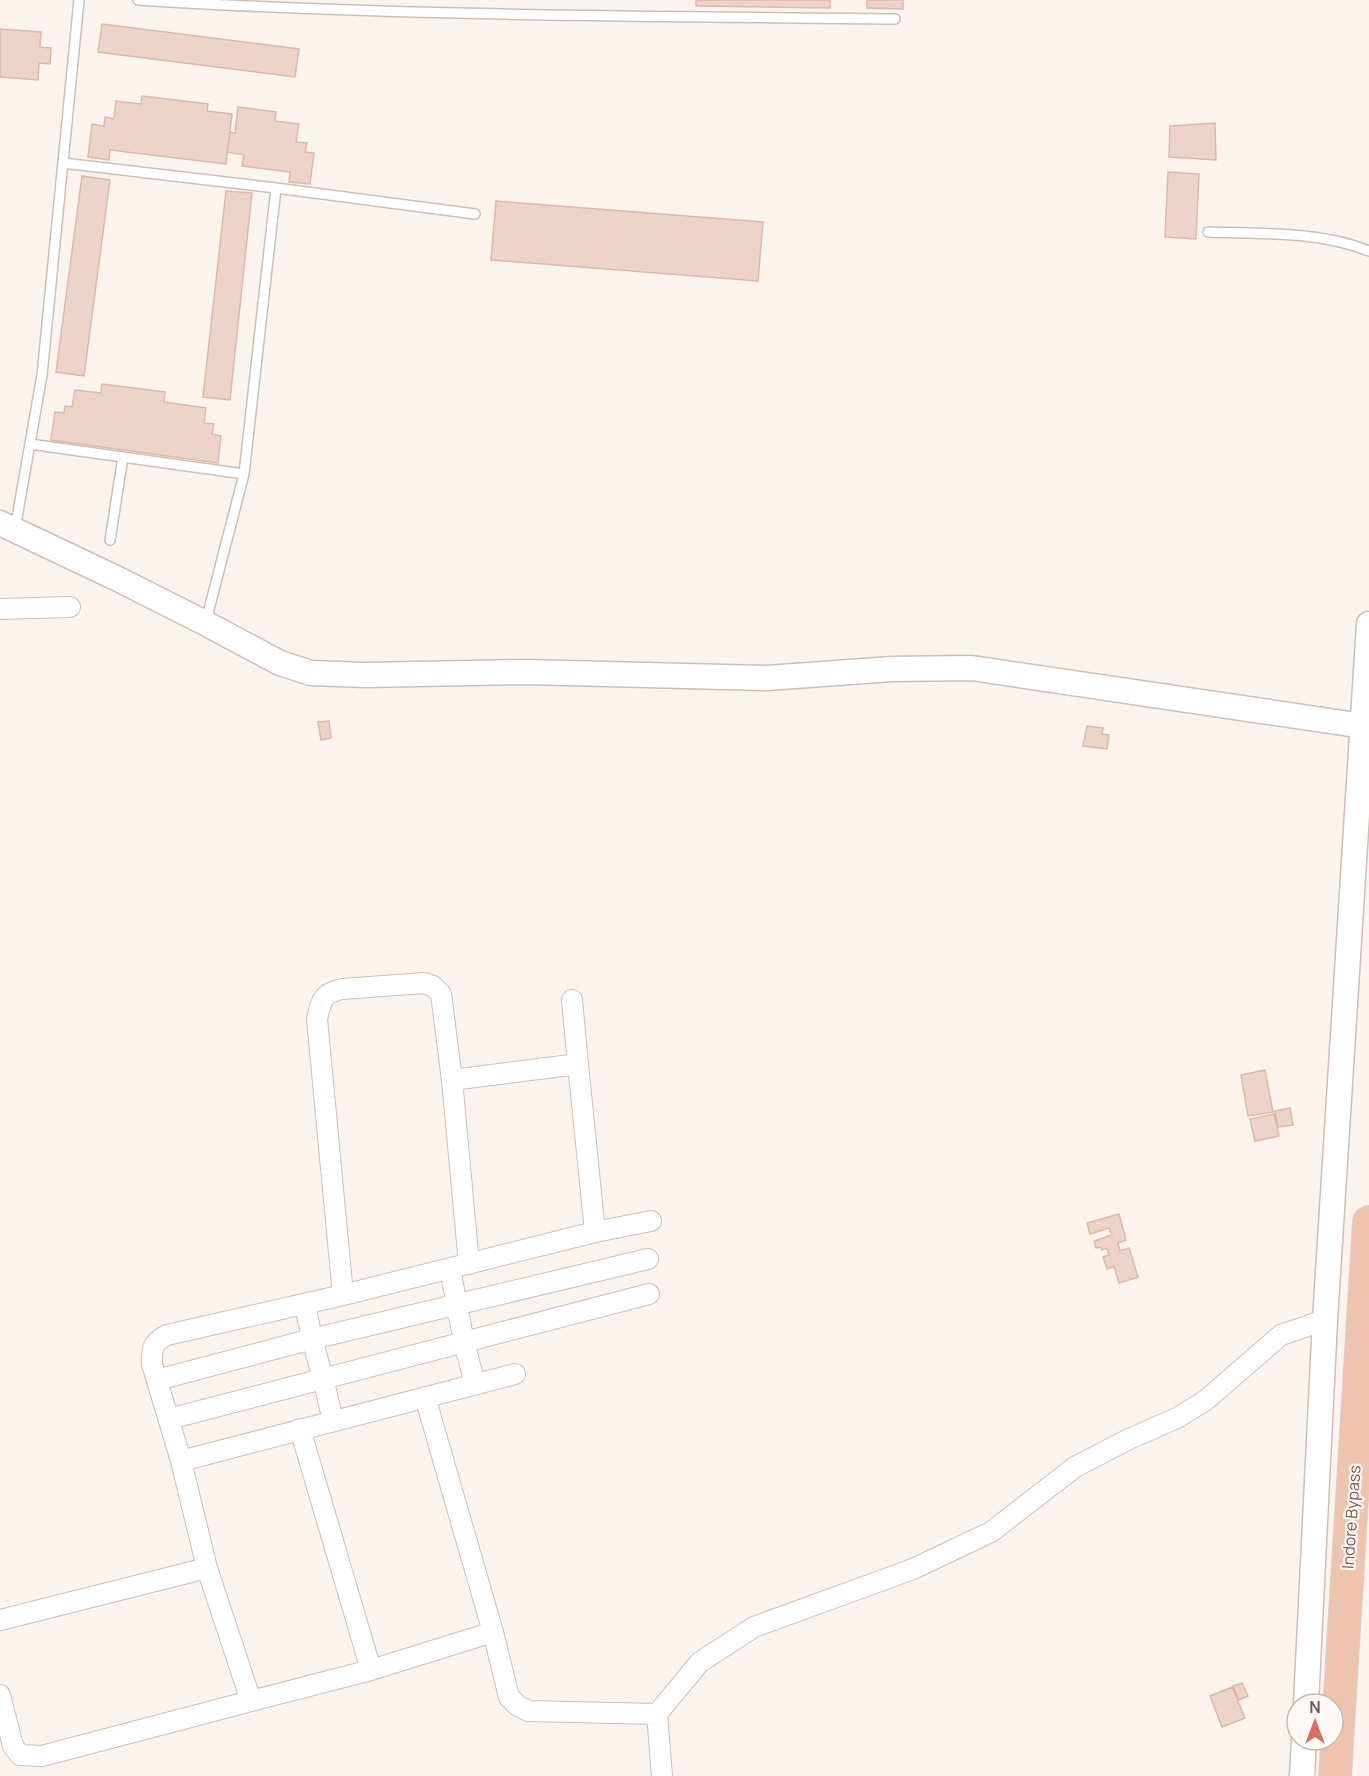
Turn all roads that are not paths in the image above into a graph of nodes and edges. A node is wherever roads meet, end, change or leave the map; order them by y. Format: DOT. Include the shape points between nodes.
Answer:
graph roads {
  1 [pos="79,0"];
  2 [pos="138,0"];
  3 [pos="256,4"];
  4 [pos="895,19"];
  5 [pos="63,163"];
  6 [pos="276,188"];
  7 [pos="475,214"];
  8 [pos="1208,232"];
  9 [pos="1369,251"];
  10 [pos="30,444"];
  11 [pos="123,457"];
  12 [pos="244,474"];
  13 [pos="7,527"];
  14 [pos="110,540"];
  15 [pos="70,607"];
  16 [pos="0,609"];
  17 [pos="205,623"];
  18 [pos="1369,624"];
  19 [pos="1363,726"];
  20 [pos="572,1000"];
  21 [pos="578,1064"];
  22 [pos="452,1080"];
  23 [pos="651,1221"];
  24 [pos="1369,1222"];
  25 [pos="595,1232"];
  26 [pos="648,1259"];
  27 [pos="460,1266"];
  28 [pos="649,1294"];
  29 [pos="343,1296"];
  30 [pos="305,1304"];
  31 [pos="456,1305"];
  32 [pos="1325,1320"];
  33 [pos="312,1339"];
  34 [pos="464,1342"];
  35 [pos="515,1374"];
  36 [pos="323,1378"];
  37 [pos="157,1380"];
  38 [pos="475,1384"];
  39 [pos="425,1397"];
  40 [pos="169,1419"];
  41 [pos="333,1421"];
  42 [pos="300,1429"];
  43 [pos="181,1461"];
  44 [pos="207,1568"];
  45 [pos="0,1620"];
  46 [pos="493,1632"];
  47 [pos="371,1670"];
  48 [pos="1307,1692"];
  49 [pos="0,1695"];
  50 [pos="251,1701"];
  51 [pos="657,1714"];
  52 [pos="1303,1752"];
  53 [pos="662,1776"];
  54 [pos="1302,1776"];
  55 [pos="1335,1776"];
  1 -- 5 [label="lane"];
  2 -- 3 [label="lane"];
  3 -- 4 [label="lane" via="598,16"];
  5 -- 6 [label="lane"];
  5 -- 10 [label="lane" via="42,375"];
  6 -- 7 [label="lane"];
  6 -- 12 [label="lane"];
  8 -- 9 [label="lane" via="1302,236"];
  10 -- 11 [label="lane"];
  10 -- 13 [label="lane"];
  11 -- 12 [label="lane"];
  11 -- 14 [label="lane"];
  12 -- 17 [label="lane"];
  13 -- 17 [label="street"];
  15 -- 16 [label="street"];
  17 -- 19 [label="street" via="280,663 311,673 528,672 767,678 972,668"];
  18 -- 19 [label="street"];
  19 -- 32 [label="street"];
  20 -- 21 [label="street"];
  21 -- 22 [label="street"];
  21 -- 25 [label="street"];
  22 -- 27 [label="street"];
  22 -- 29 [label="street" via="441,994 433,986 424,983 342,988 330,992 321,1002 317,1018"];
  23 -- 25 [label="street"];
  24 -- 55 [label="highway, Indore Bypass"];
  25 -- 27 [label="street"];
  26 -- 31 [label="street"];
  27 -- 29 [label="street"];
  27 -- 31 [label="street"];
  28 -- 34 [label="street"];
  29 -- 30 [label="street"];
  30 -- 33 [label="street"];
  30 -- 37 [label="street" via="157,1340 152,1349 152,1364"];
  31 -- 33 [label="street"];
  31 -- 34 [label="street"];
  32 -- 48 [label="street"];
  32 -- 51 [label="street" via="1281,1335 1206,1400 1075,1467 991,1532 913,1569 754,1627 700,1662"];
  33 -- 36 [label="street"];
  33 -- 37 [label="street"];
  34 -- 36 [label="street"];
  34 -- 38 [label="street"];
  35 -- 38 [label="street"];
  36 -- 40 [label="street"];
  36 -- 41 [label="street"];
  37 -- 40 [label="street"];
  38 -- 39 [label="street"];
  39 -- 41 [label="street"];
  39 -- 46 [label="street"];
  40 -- 43 [label="street"];
  41 -- 42 [label="street"];
  42 -- 43 [label="street"];
  42 -- 47 [label="street"];
  43 -- 44 [label="street"];
  44 -- 45 [label="street"];
  44 -- 50 [label="street"];
  46 -- 47 [label="street"];
  46 -- 51 [label="street" via="509,1697 518,1706 528,1711"];
  47 -- 50 [label="street"];
  49 -- 50 [label="street" via="13,1746 20,1755 30,1756"];
  51 -- 53 [label="street"];
  52 -- 54 [label="street"];
}
